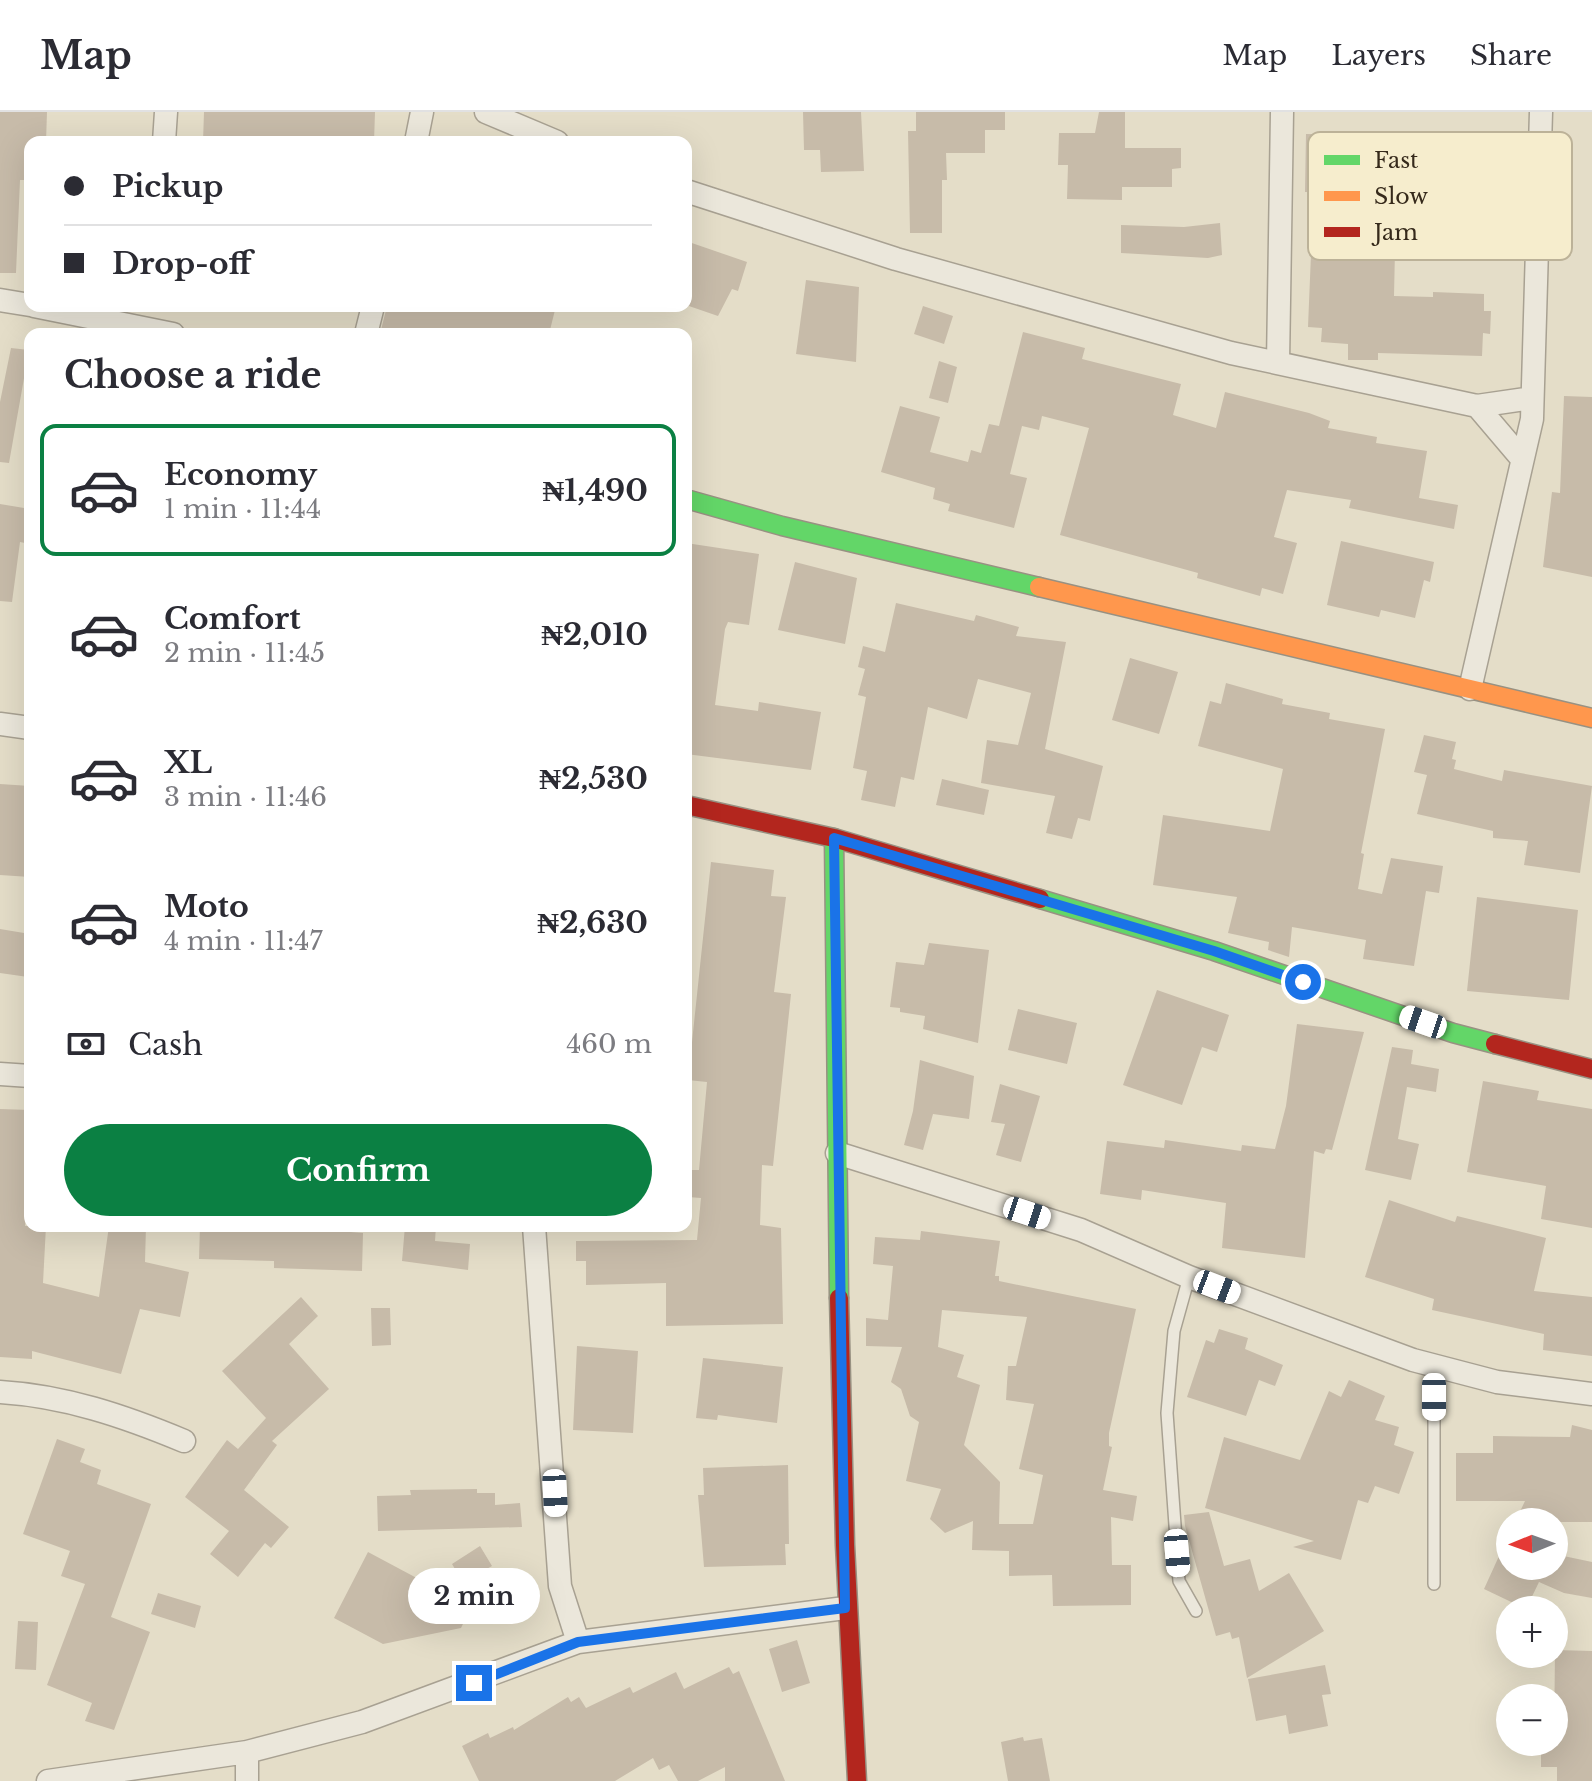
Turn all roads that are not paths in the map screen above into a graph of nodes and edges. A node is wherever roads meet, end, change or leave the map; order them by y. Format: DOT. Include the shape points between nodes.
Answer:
graph roads {
  1 [pos="166,112"];
  2 [pos="422,112"];
  3 [pos="486,112"];
  4 [pos="1282,112"];
  5 [pos="1541,112"];
  6 [pos="1540,132"];
  7 [pos="164,136"];
  8 [pos="417,136"];
  9 [pos="543,136"];
  10 [pos="692,193"];
  11 [pos="1536,260"];
  12 [pos="0,300"];
  13 [pos="24,304"];
  14 [pos="62,312"];
  15 [pos="143,328"];
  16 [pos="1278,363"];
  17 [pos="1532,398"];
  18 [pos="1477,406"];
  19 [pos="1522,459"];
  20 [pos="692,501"];
  21 [pos="1470,689"];
  22 [pos="1592,718"];
  23 [pos="0,724"];
  24 [pos="24,727"];
  25 [pos="692,806"];
  26 [pos="834,838"];
  27 [pos="1592,1069"];
  28 [pos="0,1074"];
  29 [pos="24,1076"];
  30 [pos="837,1153"];
  31 [pos="534,1232"];
  32 [pos="1189,1277"];
  33 [pos="1434,1366"];
  34 [pos="0,1392"];
  35 [pos="1592,1394"];
  36 [pos="184,1441"];
  37 [pos="1434,1584"];
  38 [pos="845,1608"];
  39 [pos="1196,1611"];
  40 [pos="578,1642"];
  41 [pos="247,1752"];
  42 [pos="51,1781"];
  43 [pos="247,1781"];
  44 [pos="857,1781"];
  1 -- 7 [label="street"];
  2 -- 8 [label="street"];
  3 -- 9 [label="street"];
  4 -- 16 [label="street"];
  5 -- 6 [label="street"];
  10 -- 16 [label="street" via="896,259"];
  11 -- 17 [label="street"];
  12 -- 13 [label="street"];
  14 -- 15 [label="street"];
  16 -- 18 [label="street"];
  17 -- 18 [label="street"];
  17 -- 19 [label="street"];
  18 -- 19 [label="street"];
  19 -- 21 [label="street"];
  20 -- 21 [label="street"];
  21 -- 22 [label="street"];
  23 -- 24 [label="street"];
  25 -- 26 [label="street"];
  26 -- 27 [label="street" via="1214,951 1453,1033"];
  26 -- 30 [label="street"];
  28 -- 29 [label="street"];
  30 -- 32 [label="street" via="1081,1230"];
  30 -- 38 [label="street"];
  31 -- 40 [label="street" via="560,1586"];
  32 -- 33 [label="street"];
  32 -- 39 [label="lane" via="1174,1331 1167,1413 1179,1581"];
  33 -- 35 [label="street" via="1497,1382"];
  33 -- 37 [label="lane"];
  34 -- 36 [label="street" via="112,1411"];
  38 -- 40 [label="street"];
  38 -- 44 [label="street"];
  40 -- 41 [label="street" via="362,1722"];
  41 -- 42 [label="street"];
  41 -- 43 [label="street"];
}
